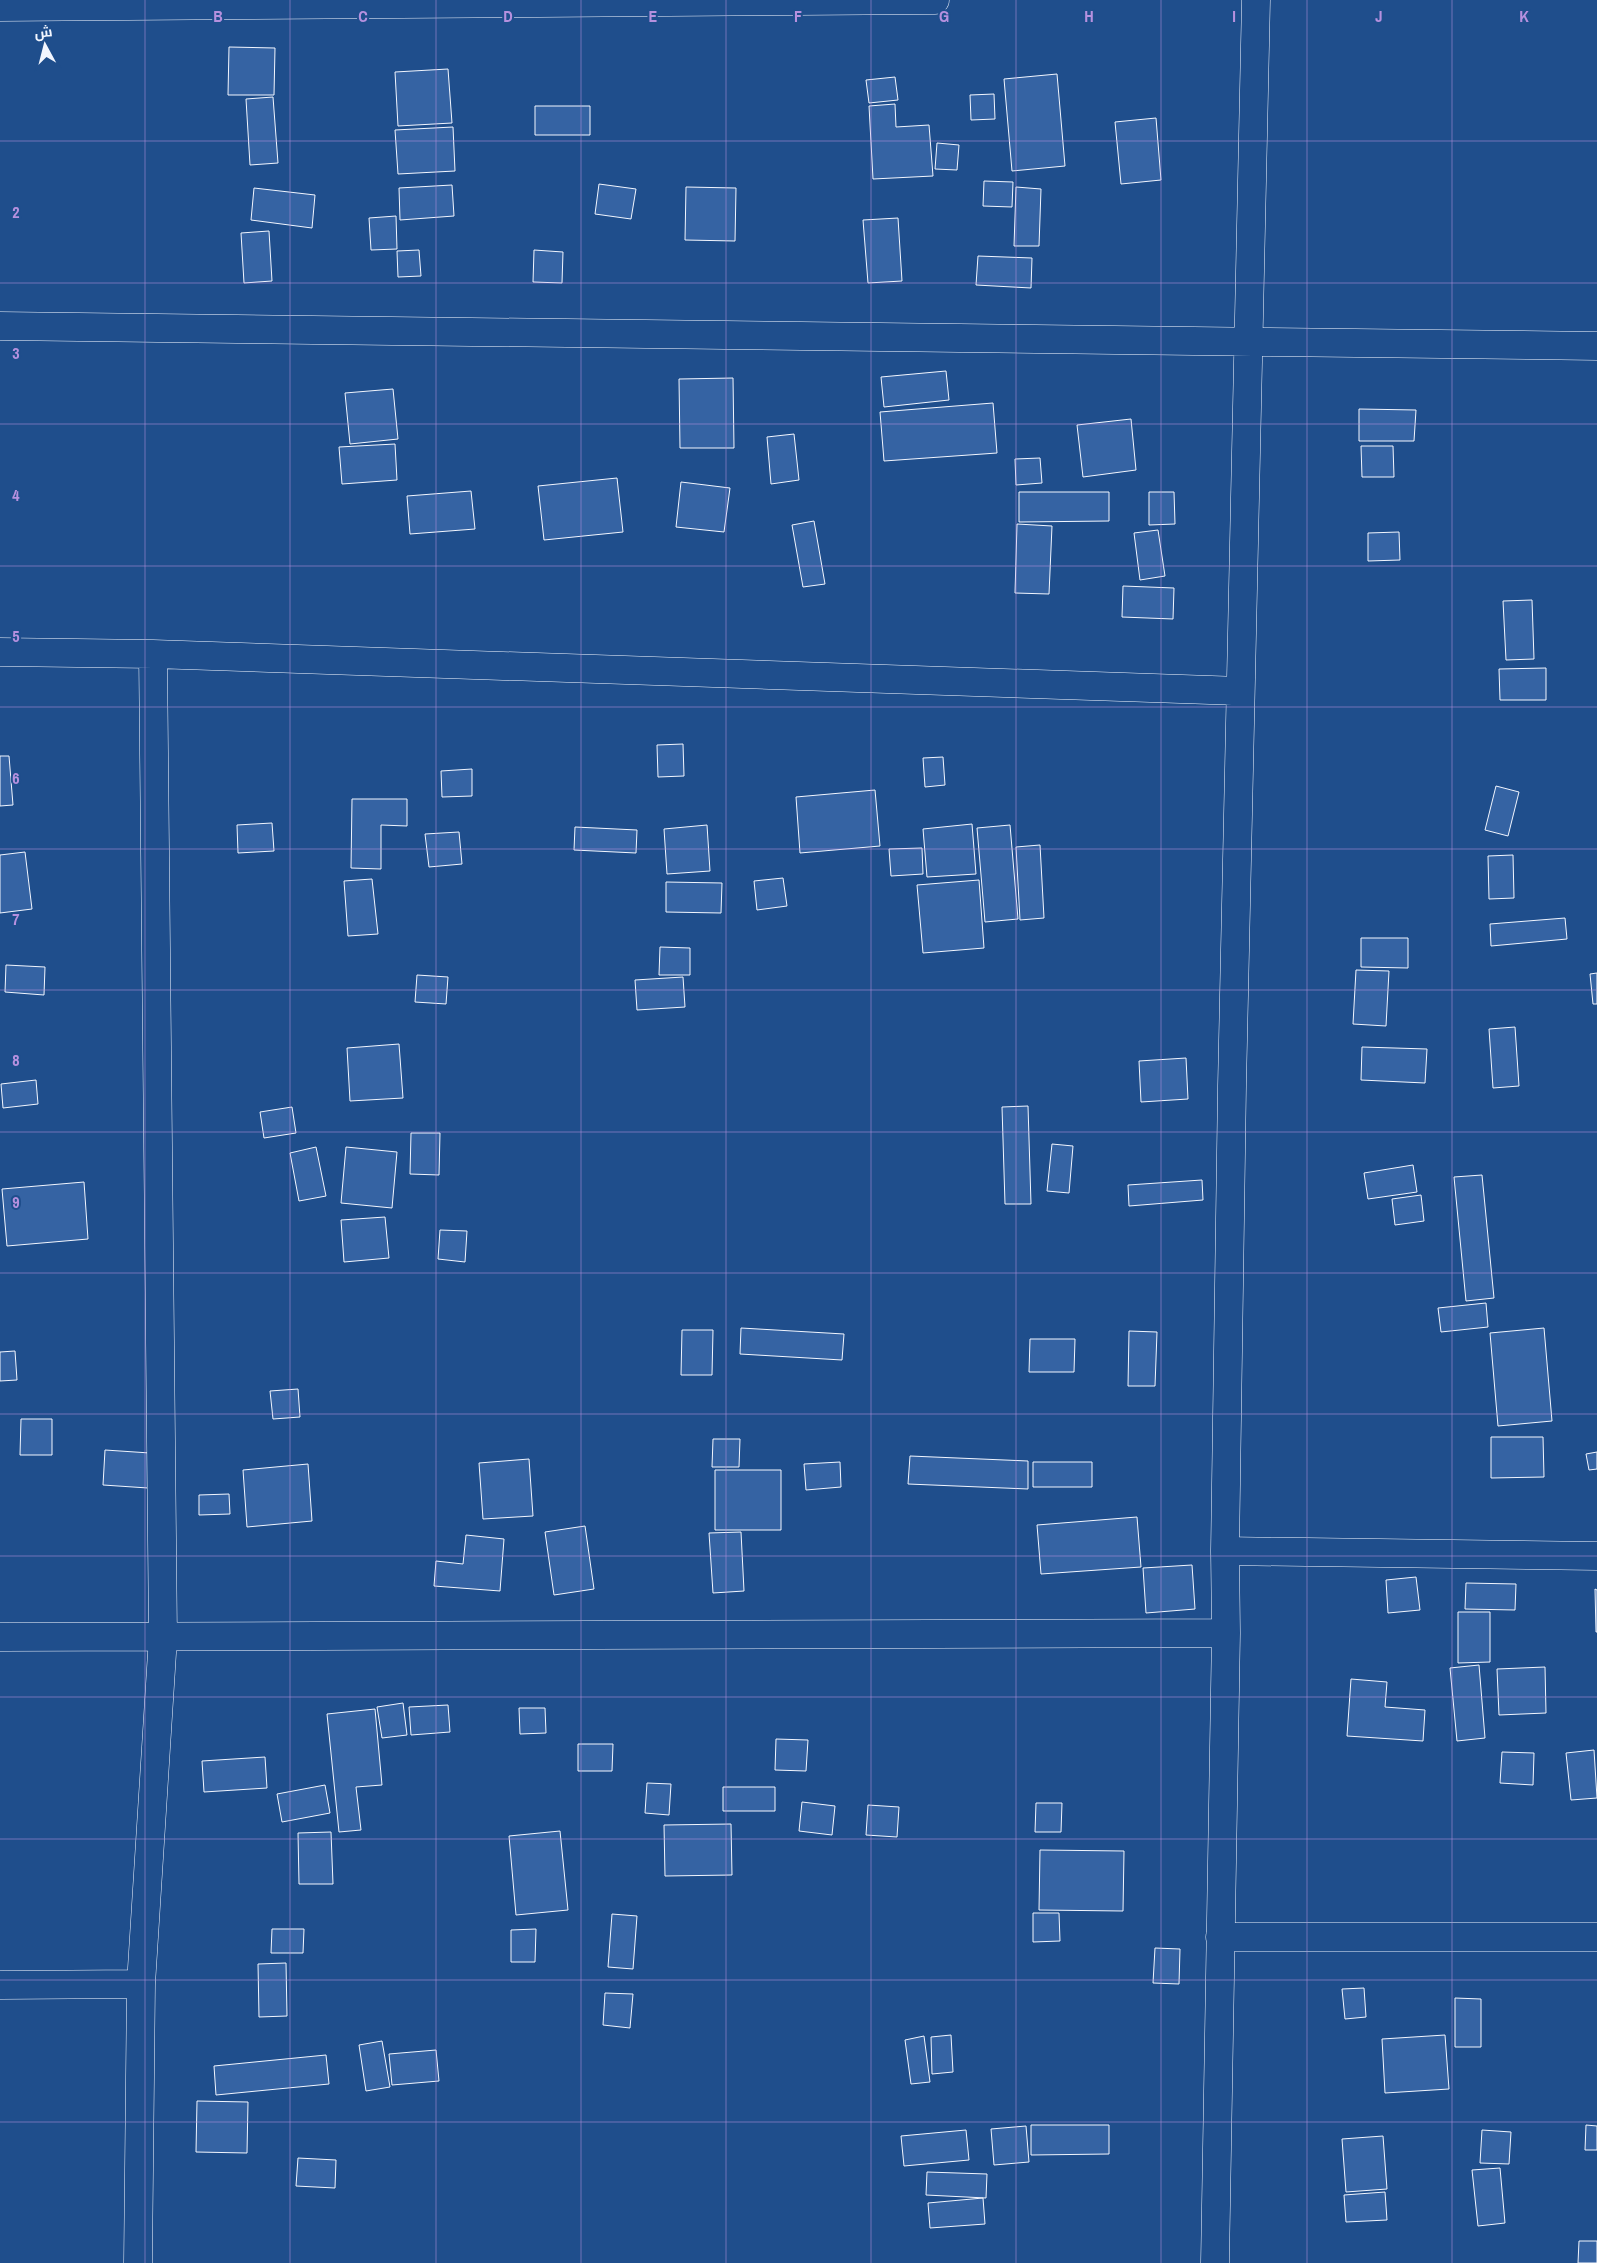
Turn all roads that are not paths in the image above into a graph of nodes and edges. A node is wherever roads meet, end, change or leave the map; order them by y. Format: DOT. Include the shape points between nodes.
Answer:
graph roads {
  1 [pos="935,0"];
  2 [pos="1256,0"];
  3 [pos="0,7"];
  4 [pos="0,326"];
  5 [pos="1248,342"];
  6 [pos="1597,346"];
  7 [pos="0,652"];
  8 [pos="153,654"];
  9 [pos="1240,691"];
  10 [pos="1226,1551"];
  11 [pos="1597,1556"];
  12 [pos="1226,1633"];
  13 [pos="0,1637"];
  14 [pos="163,1637"];
  15 [pos="1220,1937"];
  16 [pos="1597,1937"];
  17 [pos="141,1984"];
  18 [pos="0,1985"];
  19 [pos="138,2263"];
  20 [pos="1215,2263"];
  1 -- 3 [label="street"];
  2 -- 5 [label="street"];
  4 -- 5 [label="street"];
  5 -- 6 [label="street"];
  5 -- 9 [label="street"];
  7 -- 8 [label="street"];
  8 -- 9 [label="street"];
  8 -- 14 [label="street"];
  9 -- 10 [label="street"];
  10 -- 11 [label="street"];
  10 -- 12 [label="street"];
  12 -- 14 [label="street"];
  12 -- 15 [label="street"];
  13 -- 14 [label="street"];
  14 -- 17 [label="street"];
  15 -- 16 [label="street"];
  15 -- 20 [label="street"];
  17 -- 18 [label="street"];
  17 -- 19 [label="street"];
}
